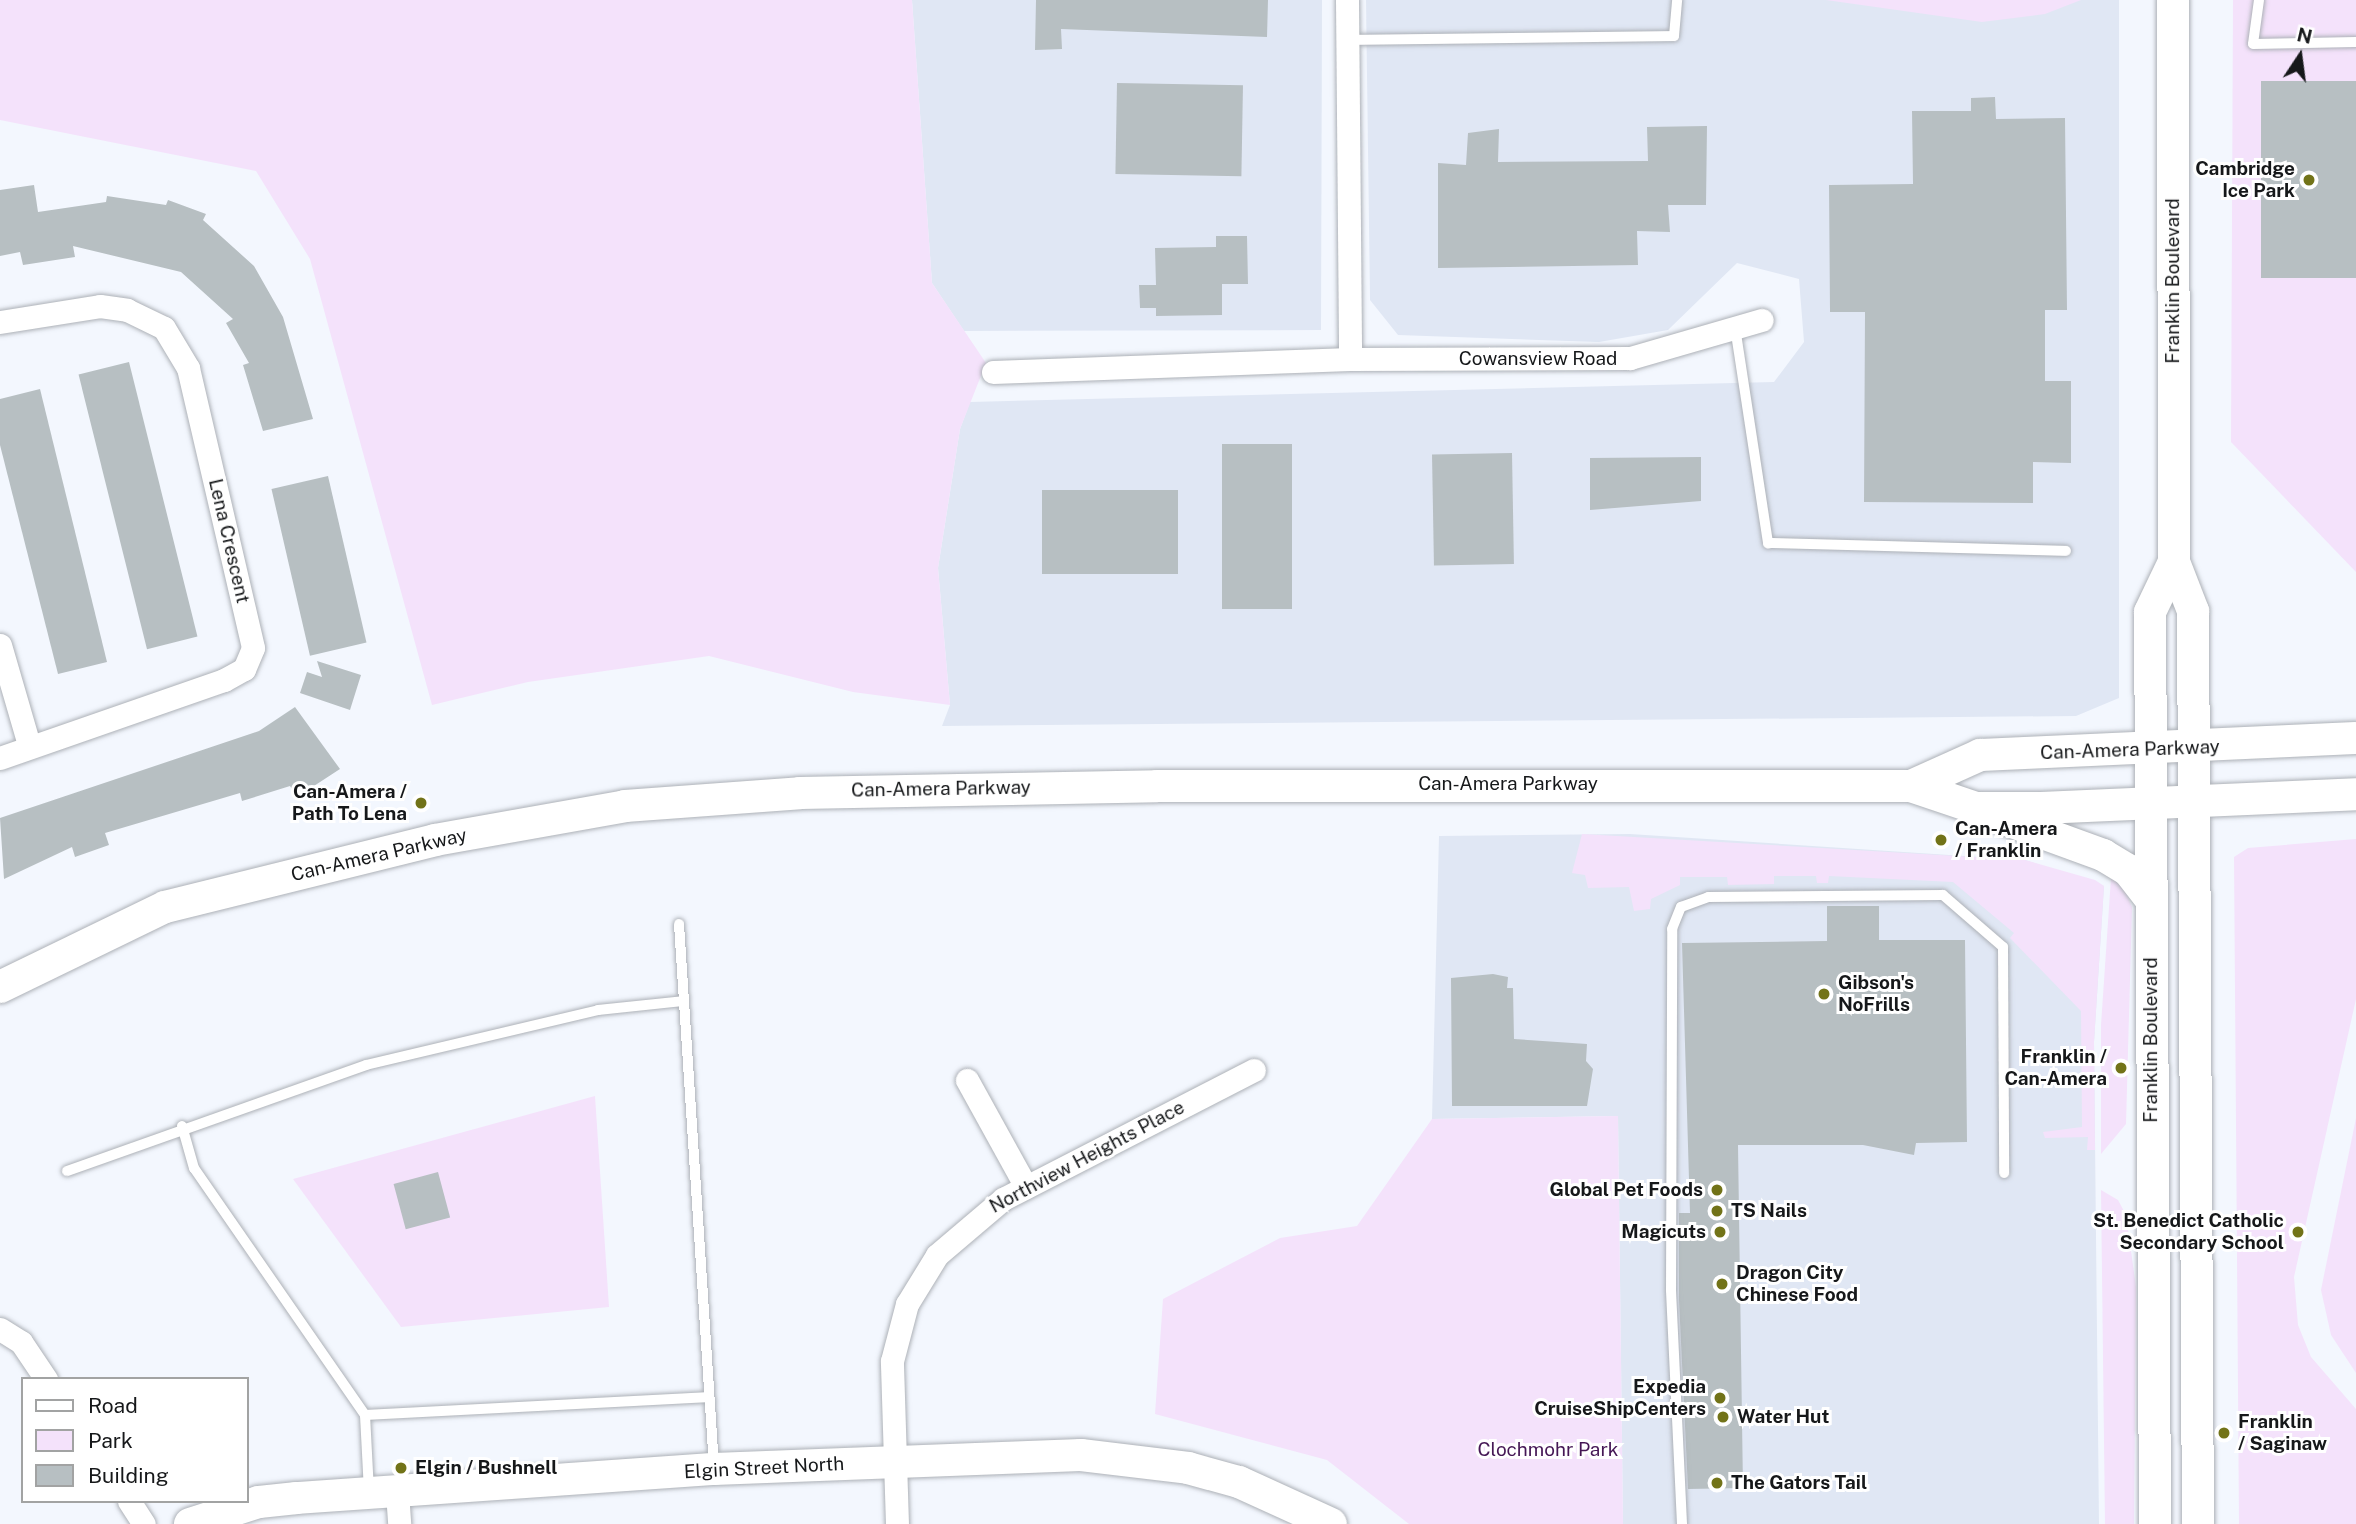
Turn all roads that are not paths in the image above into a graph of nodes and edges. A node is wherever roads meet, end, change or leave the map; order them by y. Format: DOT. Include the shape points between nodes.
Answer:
graph roads {
  1 [pos="1347,0"];
  2 [pos="1677,0"];
  3 [pos="2172,0"];
  4 [pos="2259,0"];
  5 [pos="1348,40"];
  6 [pos="2356,42"];
  7 [pos="1762,320"];
  8 [pos="0,322"];
  9 [pos="1735,327"];
  10 [pos="1350,359"];
  11 [pos="993,372"];
  12 [pos="2066,551"];
  13 [pos="2174,562"];
  14 [pos="0,645"];
  15 [pos="2356,738"];
  16 [pos="29,746"];
  17 [pos="2193,748"];
  18 [pos="2151,750"];
  19 [pos="0,758"];
  20 [pos="1911,786"];
  21 [pos="2356,794"];
  22 [pos="2193,801"];
  23 [pos="2151,803"];
  24 [pos="1976,808"];
  25 [pos="2150,898"];
  26 [pos="679,924"];
  27 [pos="0,987"];
  28 [pos="683,1001"];
  29 [pos="1254,1070"];
  30 [pos="967,1080"];
  31 [pos="182,1126"];
  32 [pos="67,1171"];
  33 [pos="2004,1173"];
  34 [pos="1026,1187"];
  35 [pos="0,1329"];
  36 [pos="45,1377"];
  37 [pos="706,1397"];
  38 [pos="365,1415"];
  39 [pos="894,1463"];
  40 [pos="714,1469"];
  41 [pos="383,1493"];
  42 [pos="130,1503"];
  43 [pos="1321,1521"];
  44 [pos="144,1524"];
  45 [pos="190,1524"];
  46 [pos="399,1524"];
  47 [pos="897,1524"];
  48 [pos="1682,1524"];
  49 [pos="2155,1524"];
  50 [pos="2198,1524"];
  1 -- 5 [label="street"];
  2 -- 5 [label="lane" via="1674,36"];
  3 -- 13 [label="main road, Franklin Boulevard"];
  4 -- 6 [label="lane" via="2253,44"];
  5 -- 10 [label="street"];
  7 -- 9 [label="street, Cowansview Road"];
  8 -- 16 [label="street, Lena Crescent" via="100,306 127,310 164,328 188,368 253,648 244,669 223,680"];
  9 -- 10 [label="street, Cowansview Road" via="1630,358"];
  9 -- 12 [label="lane" via="1768,543"];
  10 -- 11 [label="street, Cowansview Road"];
  13 -- 17 [label="main road, Franklin Boulevard" via="2193,611"];
  13 -- 18 [label="main road, Franklin Boulevard" via="2150,612"];
  14 -- 16 [label="street"];
  15 -- 17 [label="main road, Can-Amera Parkway"];
  16 -- 19 [label="street, Lena Crescent"];
  17 -- 18 [label="main road, Can-Amera Parkway"];
  17 -- 22 [label="main road, Franklin Boulevard"];
  18 -- 20 [label="main road, Can-Amera Parkway" via="1980,755"];
  18 -- 23 [label="main road, Franklin Boulevard"];
  20 -- 24 [label="main road, Can-Amera Parkway"];
  20 -- 27 [label="main road, Can-Amera Parkway" via="988,788 625,806 435,839 165,907"];
  21 -- 22 [label="main road, Can-Amera Parkway"];
  22 -- 23 [label="main road, Can-Amera Parkway"];
  22 -- 50 [label="main road, Franklin Boulevard"];
  23 -- 24 [label="main road, Can-Amera Parkway"];
  23 -- 25 [label="main road, Franklin Boulevard"];
  24 -- 25 [label="main road" via="2103,855 2128,870"];
  25 -- 49 [label="main road, Franklin Boulevard"];
  26 -- 28 [label="lane"];
  28 -- 31 [label="lane" via="598,1010 366,1065"];
  28 -- 37 [label="lane"];
  29 -- 34 [label="street, Northview Heights Place"];
  30 -- 34 [label="street"];
  31 -- 32 [label="lane"];
  31 -- 38 [label="lane" via="194,1168"];
  33 -- 48 [label="lane" via="2003,947 1943,895 1708,897 1681,907 1672,929 1671,1290"];
  34 -- 39 [label="street, Northview Heights Place" via="972,1220 937,1255 907,1304 892,1361"];
  35 -- 36 [label="street" via="21,1342"];
  37 -- 38 [label="lane"];
  37 -- 40 [label="lane"];
  38 -- 41 [label="lane"];
  39 -- 40 [label="main road, Elgin Street North"];
  39 -- 43 [label="main road, Elgin Street North" via="1081,1455 1138,1459 1239,1482"];
  39 -- 47 [label="street, Northview Heights Place"];
  40 -- 41 [label="main road, Elgin Street North"];
  41 -- 45 [label="main road, Elgin Street North" via="258,1502"];
  41 -- 46 [label="street"];
  42 -- 44 [label="street"];
}
